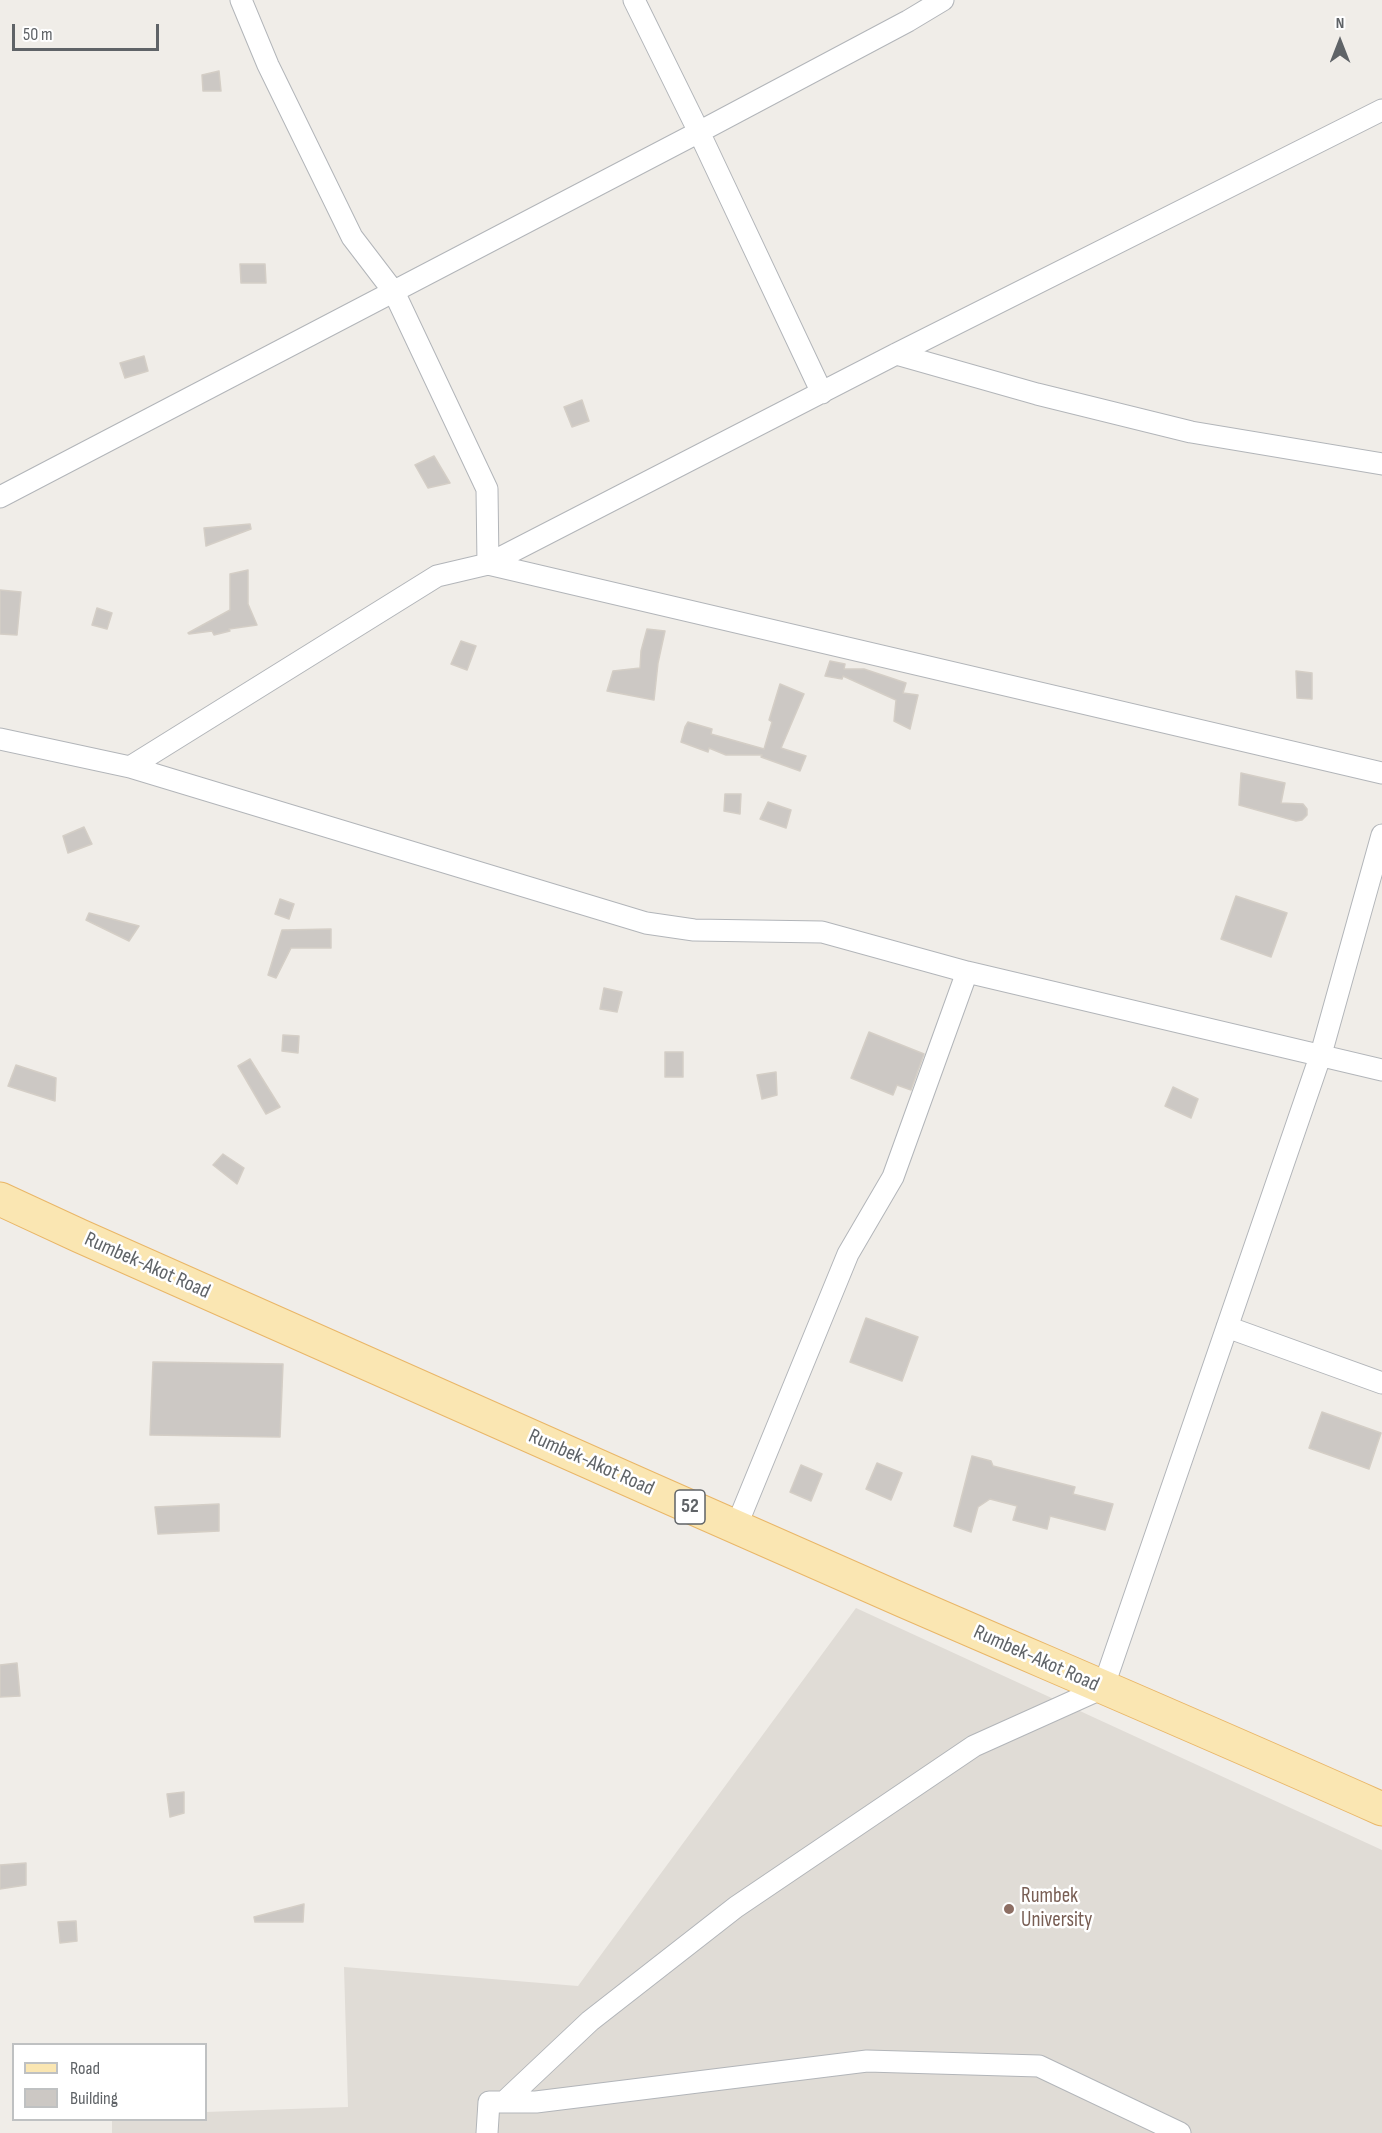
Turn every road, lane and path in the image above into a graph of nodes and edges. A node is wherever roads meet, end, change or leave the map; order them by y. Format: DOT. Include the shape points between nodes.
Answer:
graph roads {
  1 [pos="241,0"];
  2 [pos="634,0"];
  3 [pos="943,0"];
  4 [pos="1382,110"];
  5 [pos="699,132"];
  6 [pos="394,292"];
  7 [pos="896,354"];
  8 [pos="822,393"];
  9 [pos="1382,464"];
  10 [pos="0,497"];
  11 [pos="488,564"];
  12 [pos="0,739"];
  13 [pos="130,767"];
  14 [pos="1382,773"];
  15 [pos="1382,835"];
  16 [pos="967,972"];
  17 [pos="1321,1054"];
  18 [pos="1382,1070"];
  19 [pos="0,1199"];
  20 [pos="1227,1327"];
  21 [pos="1382,1383"];
  22 [pos="736,1527"];
  23 [pos="1103,1688"];
  24 [pos="1382,1809"];
  25 [pos="504,2102"];
  26 [pos="487,2133"];
  27 [pos="1180,2133"];
  1 -- 6 [label="street" via="268,65 352,237"];
  2 -- 5 [label="street"];
  3 -- 5 [label="street"];
  4 -- 7 [label="street"];
  5 -- 6 [label="street"];
  5 -- 8 [label="street"];
  6 -- 10 [label="street"];
  6 -- 11 [label="street" via="487,489"];
  7 -- 8 [label="street"];
  7 -- 9 [label="street" via="1191,432"];
  8 -- 11 [label="street"];
  11 -- 13 [label="street" via="437,576"];
  11 -- 14 [label="street"];
  12 -- 13 [label="street"];
  13 -- 16 [label="street" via="646,923 694,930 822,932"];
  15 -- 17 [label="street"];
  16 -- 17 [label="street"];
  16 -- 22 [label="street" via="893,1177 848,1254"];
  17 -- 18 [label="street"];
  17 -- 20 [label="street"];
  19 -- 22 [label="main road, Rumbek-Akot Road / 52"];
  20 -- 21 [label="street"];
  20 -- 23 [label="street"];
  22 -- 23 [label="main road, Rumbek-Akot Road / 52"];
  23 -- 24 [label="main road, Rumbek-Akot Road / 52"];
  23 -- 25 [label="street" via="974,1746 736,1907 590,2021"];
  25 -- 26 [label="street" via="489,2103"];
  25 -- 27 [label="street" via="536,2102 867,2061 1039,2066"];
}
